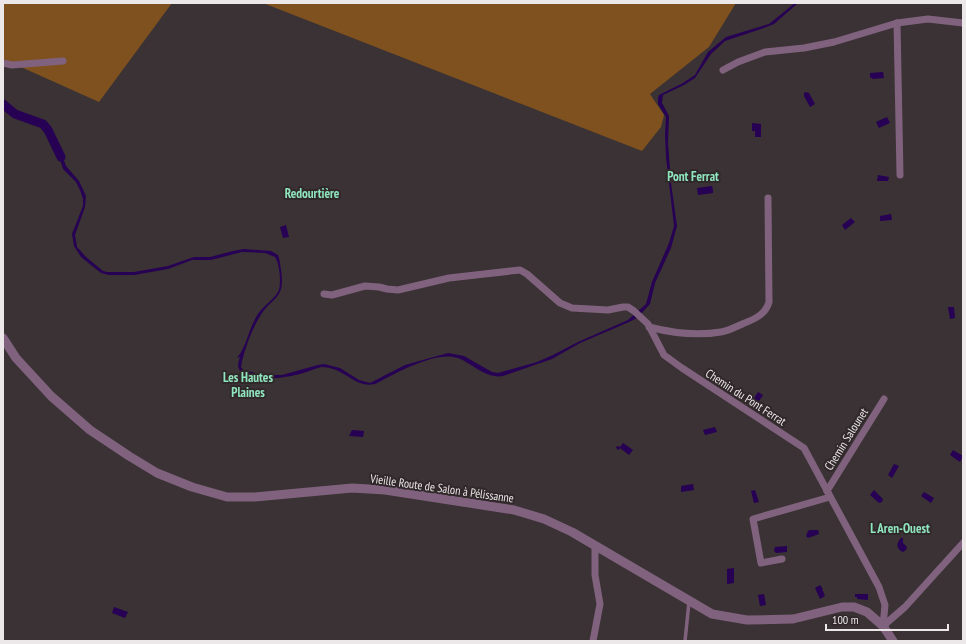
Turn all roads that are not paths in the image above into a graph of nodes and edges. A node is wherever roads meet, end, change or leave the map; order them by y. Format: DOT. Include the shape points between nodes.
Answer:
graph roads {
  1 [pos="897,23"];
  2 [pos="963,23"];
  3 [pos="63,61"];
  4 [pos="3,63"];
  5 [pos="723,70"];
  6 [pos="900,175"];
  7 [pos="768,198"];
  8 [pos="324,294"];
  9 [pos="649,327"];
  10 [pos="3,338"];
  11 [pos="884,398"];
  12 [pos="828,494"];
  13 [pos="963,543"];
  14 [pos="595,546"];
  15 [pos="782,559"];
  16 [pos="689,601"];
  17 [pos="883,626"];
  18 [pos="593,641"];
  19 [pos="685,641"];
  20 [pos="893,641"];
  1 -- 2 [label="street" via="928,19"];
  1 -- 5 [label="street" via="834,42 765,52"];
  1 -- 6 [label="street"];
  3 -- 4 [label="street" via="12,65"];
  7 -- 9 [label="street" via="768,307 758,317 722,332 688,333"];
  8 -- 9 [label="street, Chemin du Pont Ferrat" via="332,295 364,286 398,290 449,278 520,270 560,303 572,308 608,310 628,307"];
  9 -- 12 [label="street, Chemin du Pont Ferrat" via="664,355 804,448"];
  10 -- 14 [label="street, Vieille Route de Salon à Pélissanne" via="16,358 50,396 90,430 157,473 192,487 227,497 255,497 352,488 385,490 514,510 544,519"];
  11 -- 12 [label="street, Chemin Salounet"];
  12 -- 15 [label="street" via="753,519 761,562"];
  12 -- 17 [label="street, Chemin du Pont Ferrat" via="879,587 885,605"];
  13 -- 17 [label="street" via="905,607"];
  14 -- 16 [label="street, Vieille Route de Salon à Pélissanne"];
  14 -- 18 [label="street" via="595,575 600,604"];
  16 -- 17 [label="street, Vieille Route de Salon à Pélissanne" via="712,614 747,620 793,619 842,607 854,607 867,612"];
  16 -- 19 [label="lane"];
  17 -- 20 [label="street, Vieille Route de Salon à Pélissanne"];
}
